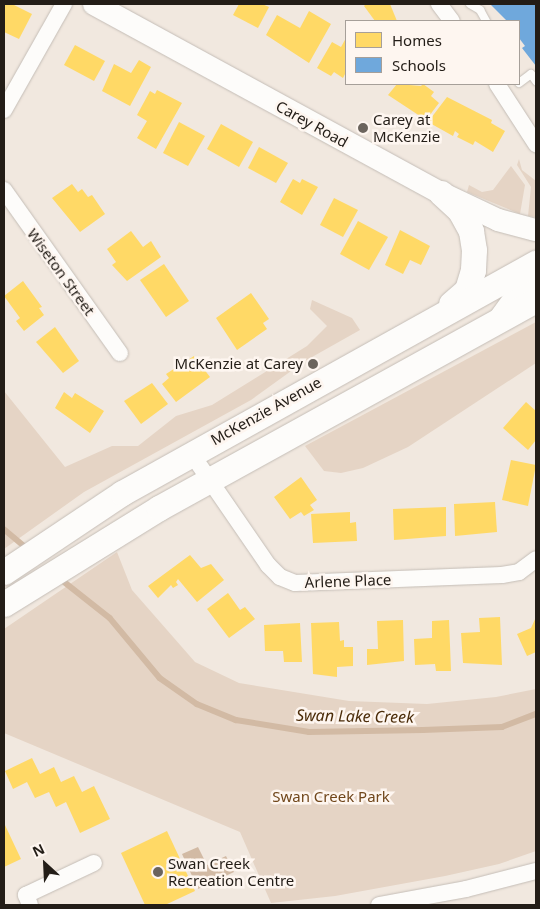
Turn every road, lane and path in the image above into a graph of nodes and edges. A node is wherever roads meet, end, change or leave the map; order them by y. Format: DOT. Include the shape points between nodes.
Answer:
graph roads {
  1 [pos="64,4"];
  2 [pos="94,4"];
  3 [pos="439,4"];
  4 [pos="470,4"];
  5 [pos="451,20"];
  6 [pos="485,20"];
  7 [pos="520,82"];
  8 [pos="536,82"];
  9 [pos="515,85"];
  10 [pos="501,89"];
  11 [pos="4,110"];
  12 [pos="536,144"];
  13 [pos="4,190"];
  14 [pos="441,193"];
  15 [pos="536,230"];
  16 [pos="536,263"];
  17 [pos="536,285"];
  18 [pos="536,300"];
  19 [pos="435,318"];
  20 [pos="498,321"];
  21 [pos="120,353"];
  22 [pos="191,452"];
  23 [pos="209,481"];
  24 [pos="536,559"];
  25 [pos="4,572"];
  26 [pos="4,604"];
  27 [pos="94,863"];
  28 [pos="536,871"];
  29 [pos="30,905"];
  30 [pos="379,905"];
  1 -- 11 [label="street"];
  2 -- 14 [label="street, Carey Road"];
  3 -- 5 [label="street"];
  4 -- 6 [label="lane" via="480,10"];
  7 -- 8 [label="lane" via="531,74"];
  9 -- 10 [label="lane"];
  10 -- 12 [label="street"];
  13 -- 21 [label="street, Wiseton Street"];
  14 -- 15 [label="street, Carey Road" via="498,220"];
  14 -- 19 [label="main road" via="460,210 471,231 473,270 467,290"];
  16 -- 19 [label="main road, McKenzie Avenue"];
  17 -- 20 [label="street" via="516,296"];
  18 -- 20 [label="main road"];
  19 -- 22 [label="main road, McKenzie Avenue"];
  20 -- 23 [label="main road"];
  22 -- 23 [label="street, Arlene Place"];
  22 -- 25 [label="main road, McKenzie Avenue" via="54,536"];
  23 -- 24 [label="street, Arlene Place" via="268,565 280,577 295,583 502,575 518,572"];
  23 -- 26 [label="main road" via="78,556"];
  27 -- 29 [label="street" via="26,895"];
  28 -- 30 [label="street" via="466,889"];
}
